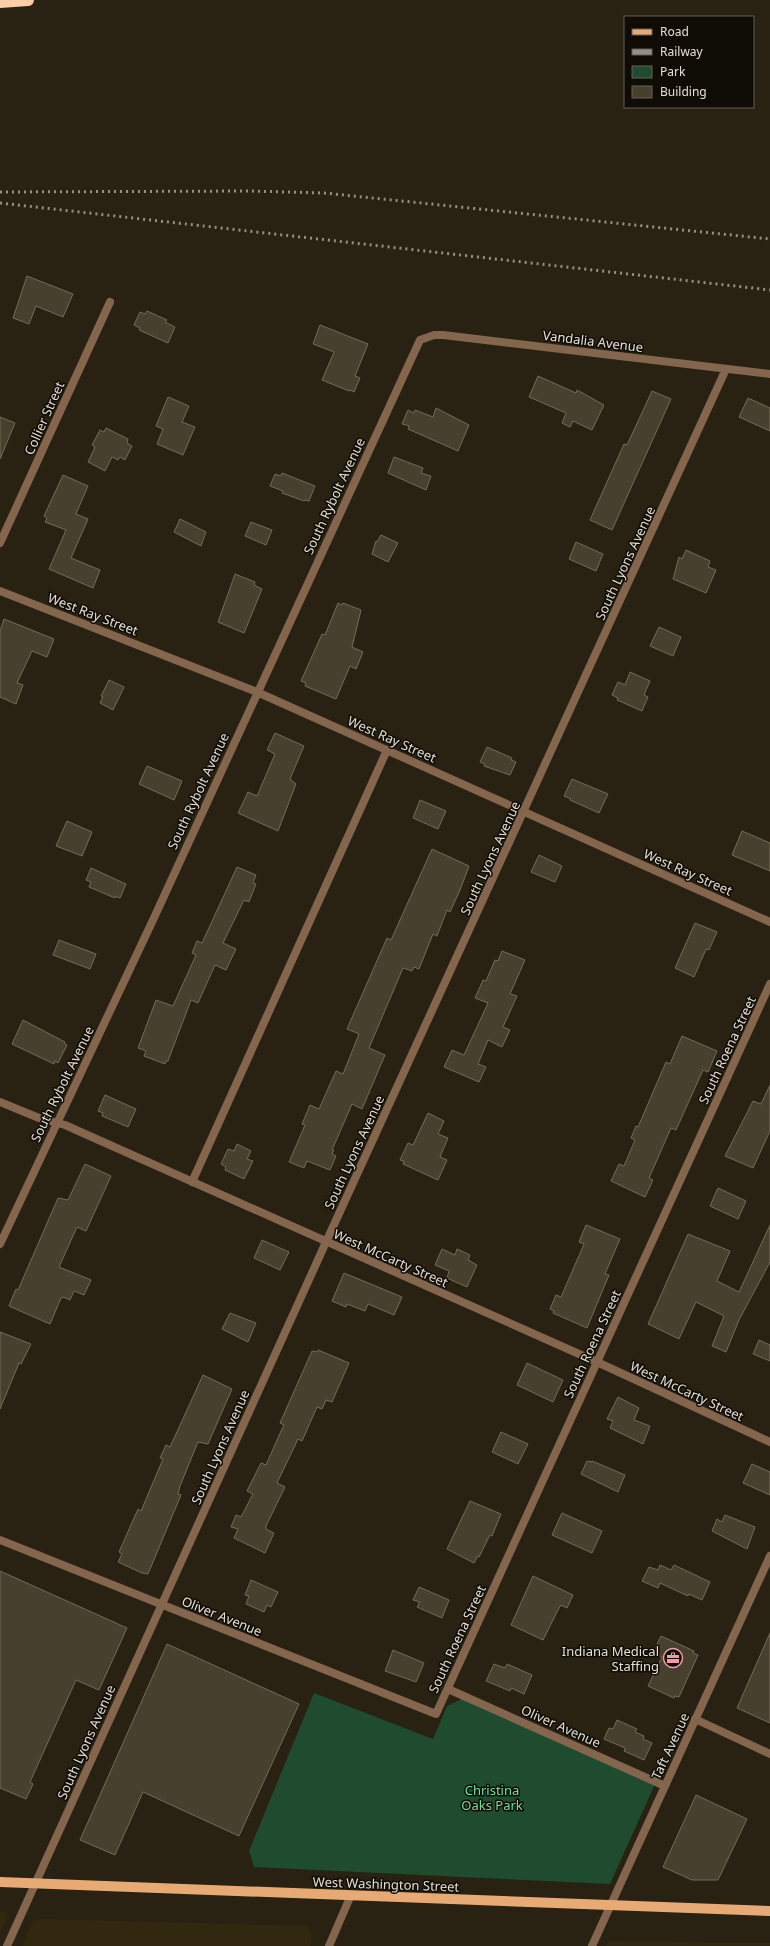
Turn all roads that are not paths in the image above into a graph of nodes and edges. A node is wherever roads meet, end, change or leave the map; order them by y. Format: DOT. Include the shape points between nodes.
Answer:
graph roads {
  1 [pos="28,0"];
  2 [pos="0,2"];
  3 [pos="110,302"];
  4 [pos="416,346"];
  5 [pos="726,369"];
  6 [pos="770,374"];
  7 [pos="0,543"];
  8 [pos="0,591"];
  9 [pos="257,692"];
  10 [pos="387,750"];
  11 [pos="524,811"];
  12 [pos="770,922"];
  13 [pos="770,984"];
  14 [pos="0,1102"];
  15 [pos="56,1123"];
  16 [pos="192,1182"];
  17 [pos="326,1242"];
  18 [pos="0,1244"];
  19 [pos="597,1362"];
  20 [pos="770,1442"];
  21 [pos="0,1540"];
  22 [pos="770,1556"];
  23 [pos="161,1605"];
  24 [pos="448,1689"];
  25 [pos="436,1714"];
  26 [pos="696,1719"];
  27 [pos="770,1754"];
  28 [pos="665,1786"];
  29 [pos="0,1882"];
  30 [pos="36,1883"];
  31 [pos="351,1895"];
  32 [pos="610,1906"];
  33 [pos="770,1911"];
  34 [pos="7,1946"];
  35 [pos="329,1946"];
  36 [pos="592,1946"];
  1 -- 2 [label="highway"];
  3 -- 7 [label="street, Collier Street"];
  4 -- 5 [label="street, Vandalia Avenue" via="426,337 443,335"];
  4 -- 9 [label="street, South Rybolt Avenue"];
  5 -- 6 [label="street, Vandalia Avenue"];
  5 -- 11 [label="street, South Lyons Avenue"];
  8 -- 9 [label="street, West Ray Street"];
  9 -- 10 [label="street, West Ray Street"];
  9 -- 15 [label="street, South Rybolt Avenue"];
  10 -- 11 [label="street, West Ray Street"];
  10 -- 16 [label="street"];
  11 -- 12 [label="street, West Ray Street"];
  11 -- 17 [label="street, South Lyons Avenue"];
  13 -- 19 [label="street, South Roena Street"];
  14 -- 15 [label="street, West McCarty Street"];
  15 -- 16 [label="street, West McCarty Street"];
  15 -- 18 [label="street, South Rybolt Avenue"];
  16 -- 17 [label="street, West McCarty Street"];
  17 -- 19 [label="street, West McCarty Street"];
  17 -- 23 [label="street, South Lyons Avenue"];
  19 -- 20 [label="street, West McCarty Street"];
  19 -- 24 [label="street, South Roena Street"];
  21 -- 23 [label="street, Oliver Avenue"];
  22 -- 26 [label="street, Taft Avenue"];
  23 -- 25 [label="street, Oliver Avenue"];
  23 -- 30 [label="street, South Lyons Avenue"];
  24 -- 25 [label="street, South Roena Street"];
  24 -- 28 [label="street, Oliver Avenue"];
  26 -- 27 [label="street"];
  26 -- 28 [label="street, Taft Avenue"];
  28 -- 32 [label="street, Taft Avenue"];
  29 -- 30 [label="main road, West Washington Street"];
  30 -- 31 [label="main road, West Washington Street"];
  30 -- 34 [label="street, South Lyons Avenue"];
  31 -- 32 [label="main road, West Washington Street"];
  31 -- 35 [label="street"];
  32 -- 33 [label="main road, West Washington Street"];
  32 -- 36 [label="street, Taft Avenue"];
}
